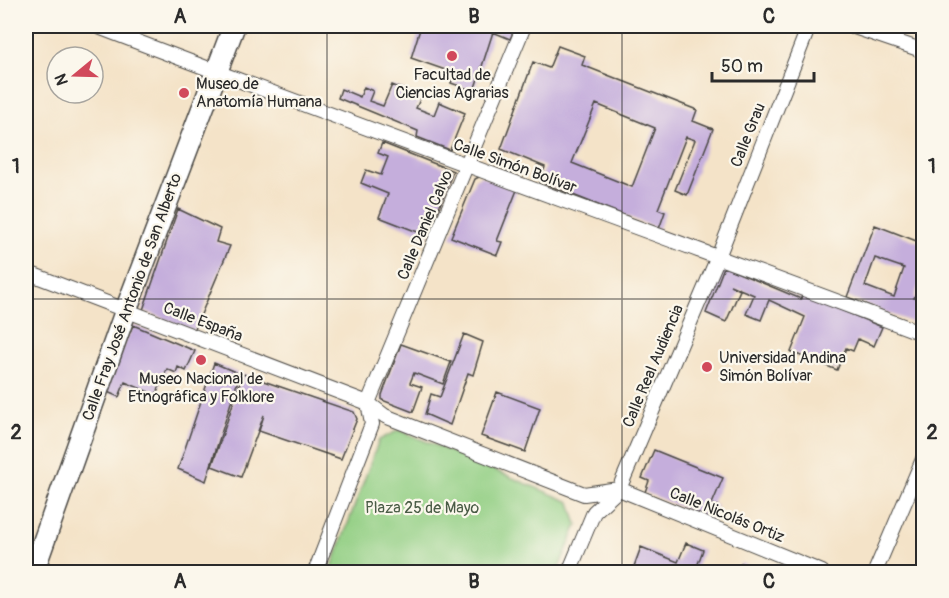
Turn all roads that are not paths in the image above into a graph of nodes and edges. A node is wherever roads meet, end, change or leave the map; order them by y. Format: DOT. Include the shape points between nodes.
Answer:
graph roads {
  1 [pos="96,26"];
  2 [pos="234,26"];
  3 [pos="524,26"];
  4 [pos="809,26"];
  5 [pos="851,26"];
  6 [pos="924,51"];
  7 [pos="216,72"];
  8 [pos="467,166"];
  9 [pos="718,257"];
  10 [pos="26,272"];
  11 [pos="126,310"];
  12 [pos="924,334"];
  13 [pos="368,403"];
  14 [pos="924,458"];
  15 [pos="619,489"];
  16 [pos="31,570"];
  17 [pos="315,573"];
  18 [pos="569,573"];
  19 [pos="822,573"];
  20 [pos="875,573"];
  1 -- 7 [label="street, Calle Simón Bolívar"];
  2 -- 7 [label="main road, Calle Fray José Antonio de San Alberto"];
  3 -- 8 [label="street, Calle Daniel Calvo"];
  4 -- 9 [label="street, Calle Grau"];
  5 -- 6 [label="street"];
  7 -- 8 [label="street, Calle Simón Bolívar"];
  7 -- 11 [label="main road, Calle Fray José Antonio de San Alberto"];
  8 -- 9 [label="street, Calle Simón Bolívar"];
  8 -- 13 [label="street, Calle Daniel Calvo"];
  9 -- 12 [label="street, Calle Simón Bolívar"];
  9 -- 15 [label="street, Calle Real Audiencia"];
  10 -- 11 [label="street, Calle España"];
  11 -- 13 [label="street, Calle España"];
  11 -- 16 [label="main road, Calle Fray José Antonio de San Alberto"];
  13 -- 15 [label="street" via="385,416 584,494"];
  13 -- 17 [label="street" via="372,424"];
  14 -- 20 [label="street"];
  15 -- 18 [label="street" via="594,512"];
  15 -- 19 [label="street, Calle Nicolás Ortiz"];
}
